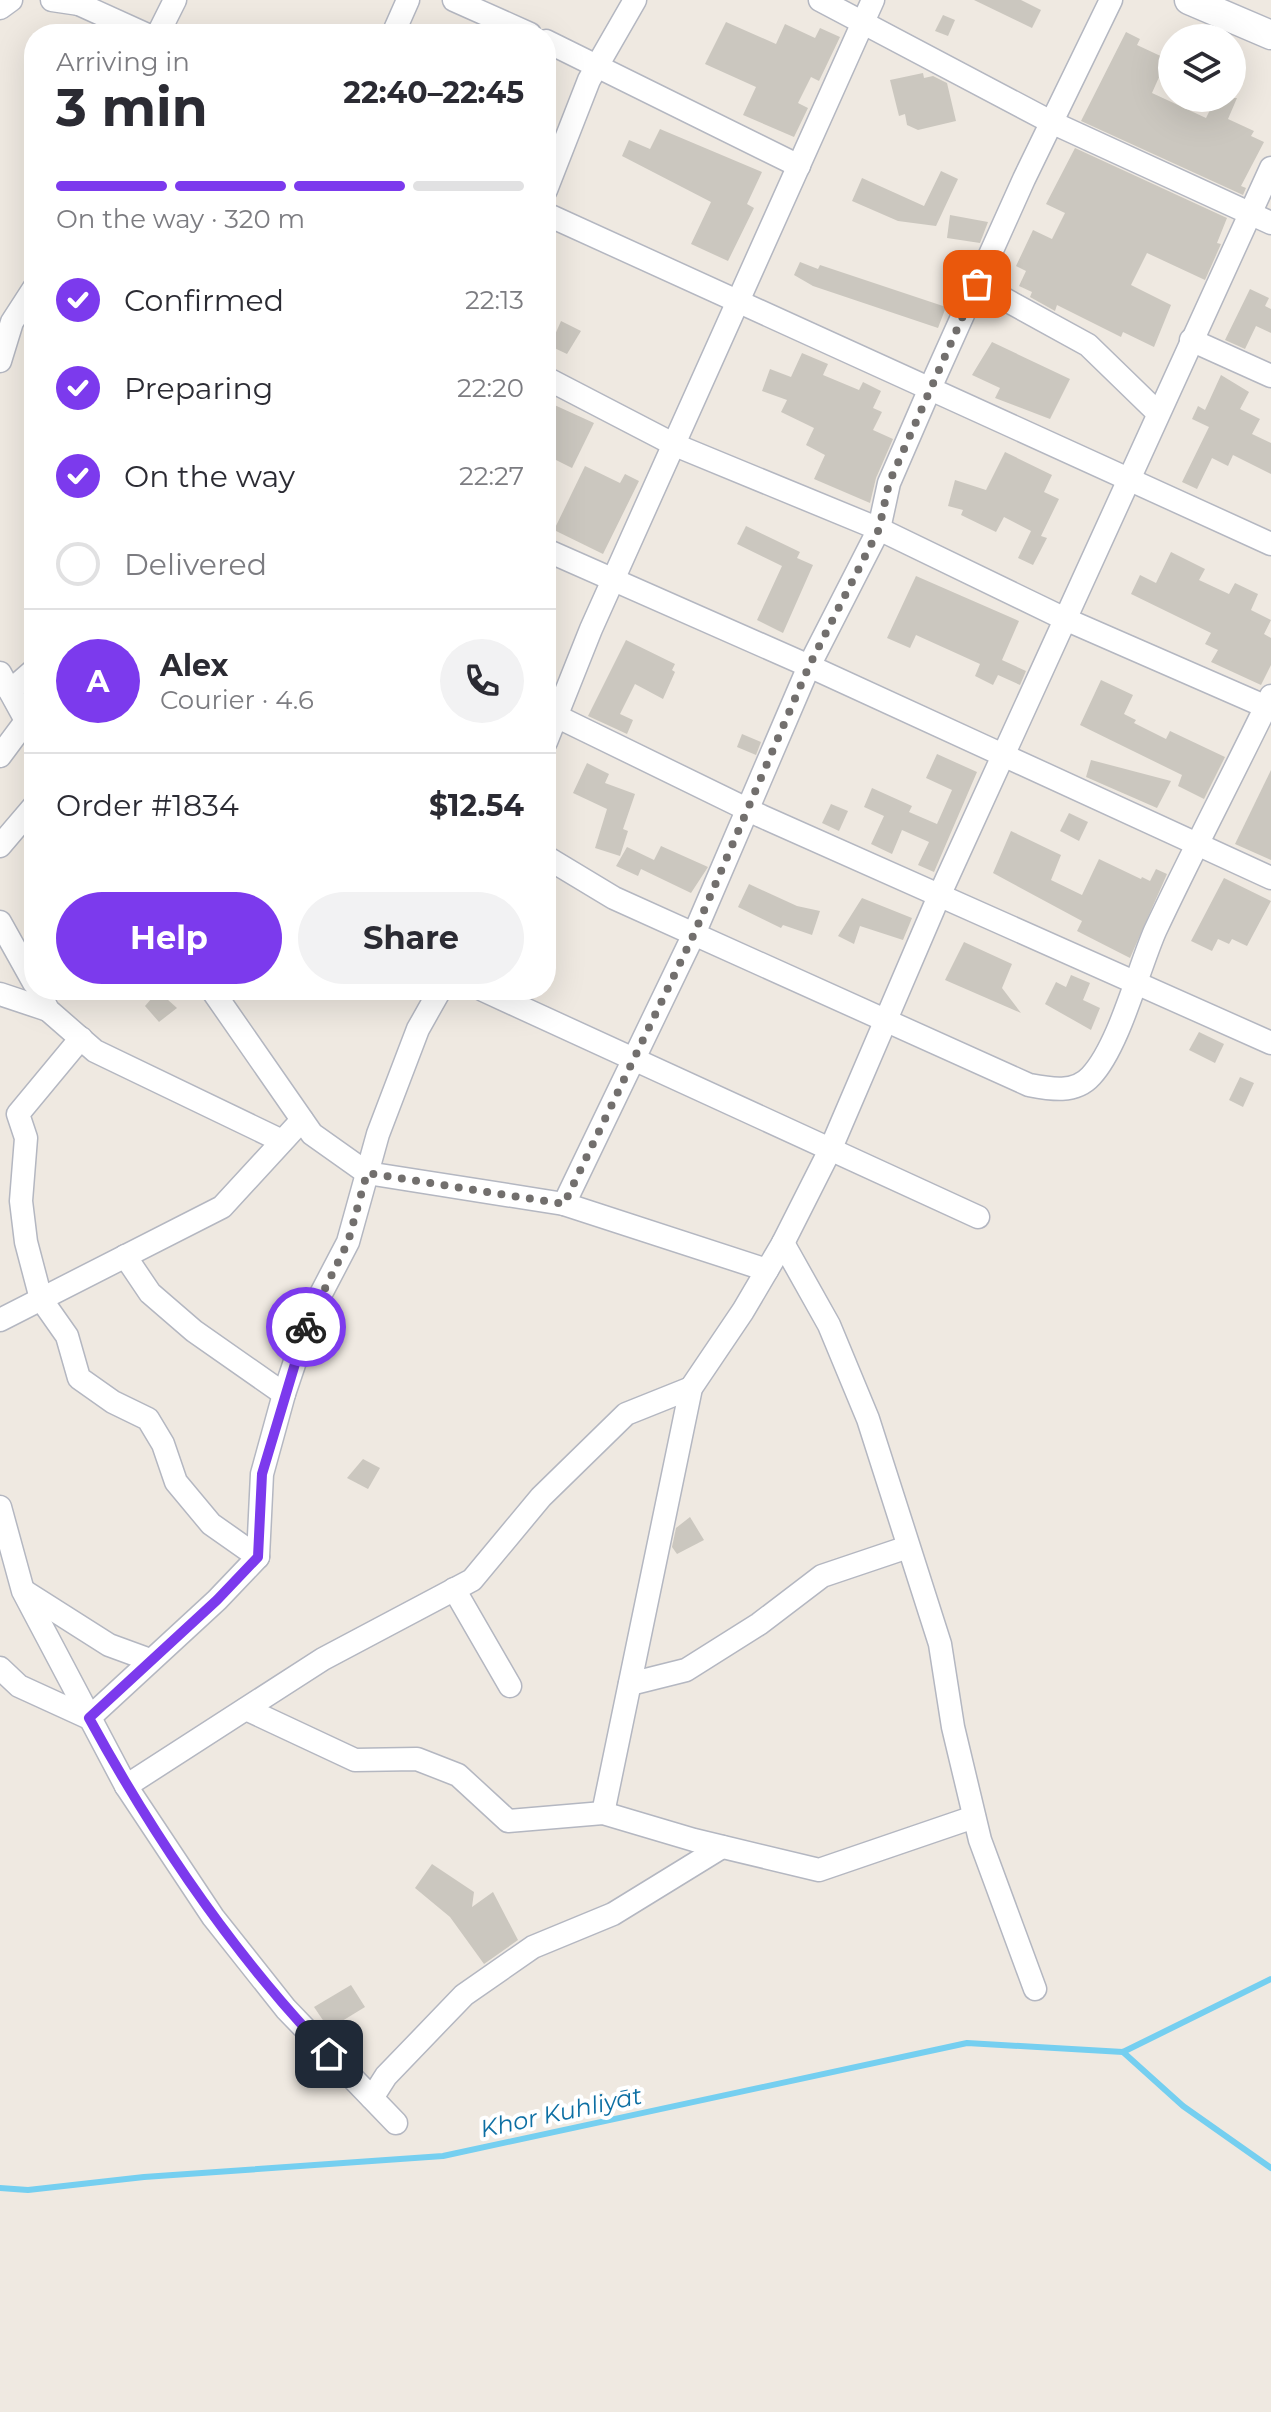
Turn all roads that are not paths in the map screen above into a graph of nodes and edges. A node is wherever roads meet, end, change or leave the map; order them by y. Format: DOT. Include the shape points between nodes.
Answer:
graph roads {
  1 [pos="11,0"];
  2 [pos="52,0"];
  3 [pos="175,0"];
  4 [pos="408,0"];
  5 [pos="454,0"];
  6 [pos="635,0"];
  7 [pos="820,0"];
  8 [pos="1111,0"];
  9 [pos="1189,0"];
  10 [pos="76,2"];
  11 [pos="0,8"];
  12 [pos="868,10"];
  13 [pos="123,24"];
  14 [pos="163,24"];
  15 [pos="397,24"];
  16 [pos="508,24"];
  17 [pos="1271,35"];
  18 [pos="556,46"];
  19 [pos="598,65"];
  20 [pos="1051,122"];
  21 [pos="556,166"];
  22 [pos="799,166"];
  23 [pos="1271,168"];
  24 [pos="1248,215"];
  25 [pos="556,218"];
  26 [pos="1271,223"];
  27 [pos="977,284"];
  28 [pos="740,300"];
  29 [pos="24,303"];
  30 [pos="1191,340"];
  31 [pos="0,361"];
  32 [pos="1271,376"];
  33 [pos="556,383"];
  34 [pos="931,386"];
  35 [pos="1158,413"];
  36 [pos="675,445"];
  37 [pos="1128,480"];
  38 [pos="879,529"];
  39 [pos="1271,544"];
  40 [pos="556,554"];
  41 [pos="614,578"];
  42 [pos="1065,619"];
  43 [pos="809,666"];
  44 [pos="24,674"];
  45 [pos="5,682"];
  46 [pos="1269,704"];
  47 [pos="556,716"];
  48 [pos="24,717"];
  49 [pos="24,734"];
  50 [pos="1004,754"];
  51 [pos="0,756"];
  52 [pos="746,809"];
  53 [pos="24,818"];
  54 [pos="1199,843"];
  55 [pos="0,846"];
  56 [pos="556,863"];
  57 [pos="1271,878"];
  58 [pos="939,896"];
  59 [pos="0,922"];
  60 [pos="694,934"];
  61 [pos="24,965"];
  62 [pos="1135,982"];
  63 [pos="0,994"];
  64 [pos="24,997"];
  65 [pos="43,1000"];
  66 [pos="219,1000"];
  67 [pos="434,1000"];
  68 [pos="504,1000"];
  69 [pos="885,1020"];
  70 [pos="81,1038"];
  71 [pos="1271,1043"];
  72 [pos="632,1060"];
  73 [pos="302,1120"];
  74 [pos="282,1141"];
  75 [pos="831,1148"];
  76 [pos="367,1173"];
  77 [pos="564,1204"];
  78 [pos="978,1217"];
  79 [pos="783,1243"];
  80 [pos="125,1256"];
  81 [pos="767,1270"];
  82 [pos="41,1299"];
  83 [pos="0,1320"];
  84 [pos="691,1388"];
  85 [pos="284,1394"];
  86 [pos="0,1507"];
  87 [pos="908,1547"];
  88 [pos="258,1557"];
  89 [pos="454,1589"];
  90 [pos="23,1591"];
  91 [pos="150,1660"];
  92 [pos="0,1668"];
  93 [pos="630,1684"];
  94 [pos="510,1686"];
  95 [pos="246,1709"];
  96 [pos="89,1718"];
  97 [pos="126,1786"];
  98 [pos="603,1813"];
  99 [pos="974,1817"];
  100 [pos="722,1847"];
  101 [pos="1035,1989"];
  102 [pos="372,2098"];
  103 [pos="396,2123"];
  1 -- 11 [label="street"];
  2 -- 10 [label="street"];
  3 -- 14 [label="street"];
  4 -- 15 [label="street"];
  5 -- 16 [label="street"];
  6 -- 19 [label="street"];
  7 -- 12 [label="street"];
  8 -- 20 [label="street"];
  9 -- 17 [label="street"];
  10 -- 13 [label="street"];
  12 -- 20 [label="street"];
  12 -- 22 [label="street"];
  18 -- 19 [label="street"];
  19 -- 21 [label="street"];
  19 -- 22 [label="street"];
  20 -- 24 [label="street"];
  20 -- 27 [label="street"];
  22 -- 28 [label="street"];
  23 -- 24 [label="street"];
  24 -- 26 [label="street"];
  24 -- 30 [label="street"];
  25 -- 28 [label="street"];
  27 -- 34 [label="street"];
  27 -- 35 [label="street" via="1088,345"];
  28 -- 34 [label="street"];
  28 -- 36 [label="street"];
  29 -- 31 [label="street"];
  30 -- 32 [label="street"];
  30 -- 35 [label="street"];
  33 -- 36 [label="street"];
  34 -- 37 [label="street"];
  34 -- 38 [label="street" via="889,483"];
  35 -- 37 [label="street"];
  36 -- 38 [label="street"];
  36 -- 41 [label="street"];
  37 -- 39 [label="street"];
  37 -- 42 [label="street"];
  38 -- 42 [label="street"];
  38 -- 43 [label="street"];
  40 -- 41 [label="street"];
  41 -- 43 [label="street"];
  41 -- 47 [label="street"];
  42 -- 46 [label="street"];
  42 -- 50 [label="street"];
  43 -- 50 [label="street"];
  43 -- 52 [label="street"];
  44 -- 45 [label="street"];
  45 -- 48 [label="street"];
  46 -- 54 [label="street"];
  47 -- 52 [label="street"];
  49 -- 51 [label="street"];
  50 -- 54 [label="street"];
  50 -- 58 [label="street"];
  52 -- 58 [label="street"];
  52 -- 60 [label="street"];
  53 -- 55 [label="street"];
  54 -- 57 [label="street"];
  54 -- 62 [label="street"];
  56 -- 60 [label="street" via="614,898"];
  58 -- 62 [label="street"];
  58 -- 69 [label="street"];
  59 -- 61 [label="street"];
  60 -- 69 [label="street"];
  60 -- 72 [label="street"];
  62 -- 69 [label="street" via="1091,1077 1054,1090 1029,1085"];
  62 -- 71 [label="street"];
  63 -- 64 [label="street"];
  65 -- 70 [label="street"];
  66 -- 73 [label="street"];
  67 -- 76 [label="street" via="418,1029"];
  68 -- 72 [label="street"];
  69 -- 75 [label="street"];
  70 -- 74 [label="street" via="95,1051"];
  70 -- 82 [label="street" via="18,1114 26,1138 21,1201"];
  72 -- 75 [label="street"];
  72 -- 77 [label="street"];
  73 -- 74 [label="street"];
  73 -- 76 [label="street" via="312,1134"];
  74 -- 80 [label="street" via="222,1207"];
  75 -- 78 [label="street"];
  75 -- 79 [label="street"];
  76 -- 77 [label="street"];
  76 -- 85 [label="street" via="348,1242 312,1311"];
  77 -- 81 [label="street"];
  79 -- 81 [label="street"];
  79 -- 87 [label="street" via="829,1325 868,1419"];
  80 -- 82 [label="street"];
  80 -- 85 [label="street" via="150,1293"];
  81 -- 84 [label="street"];
  82 -- 83 [label="street"];
  82 -- 88 [label="street" via="67,1336 79,1378 148,1419 176,1482 211,1524"];
  84 -- 89 [label="street" via="626,1414 541,1497 472,1580"];
  84 -- 93 [label="street"];
  85 -- 88 [label="street" via="262,1474"];
  86 -- 90 [label="street"];
  87 -- 93 [label="street" via="822,1576 686,1670"];
  87 -- 99 [label="street" via="940,1644"];
  88 -- 91 [label="street"];
  89 -- 94 [label="street"];
  89 -- 95 [label="street" via="323,1659"];
  90 -- 91 [label="street" via="109,1645"];
  90 -- 96 [label="street"];
  91 -- 96 [label="street"];
  92 -- 96 [label="street" via="19,1686"];
  93 -- 98 [label="street"];
  95 -- 97 [label="street"];
  95 -- 98 [label="street" via="355,1760 417,1759 458,1775 508,1821"];
  96 -- 97 [label="street"];
  97 -- 102 [label="street" via="222,1929 286,2009"];
  98 -- 100 [label="street"];
  99 -- 100 [label="street" via="819,1870"];
  99 -- 101 [label="street"];
  100 -- 102 [label="street" via="613,1914 533,1947 464,1995 386,2076"];
  102 -- 103 [label="street"];
}
